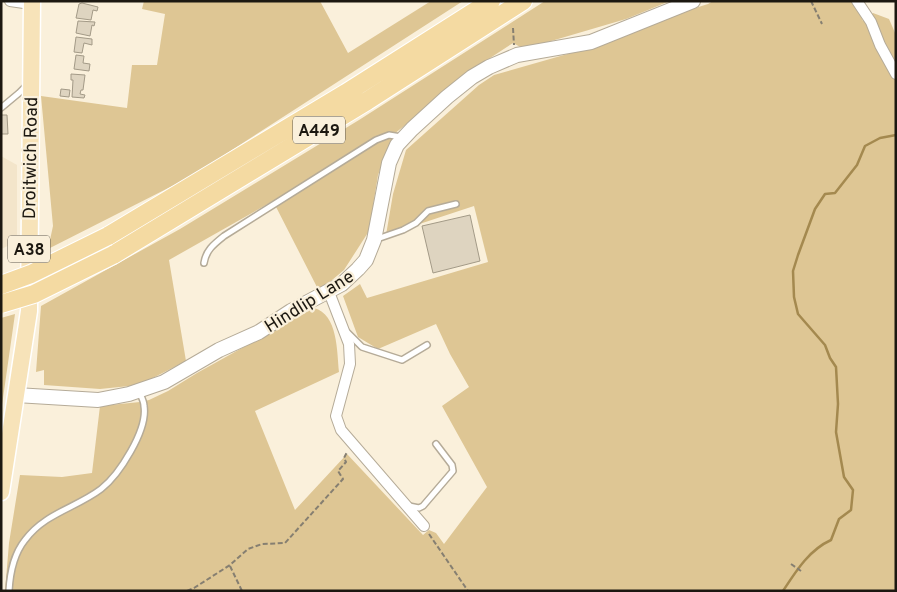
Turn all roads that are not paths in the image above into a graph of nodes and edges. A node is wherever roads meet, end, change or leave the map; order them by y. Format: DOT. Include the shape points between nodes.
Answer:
graph roads {
  1 [pos="10,1"];
  2 [pos="491,1"];
  3 [pos="523,1"];
  4 [pos="693,1"];
  5 [pos="857,1"];
  6 [pos="32,3"];
  7 [pos="896,74"];
  8 [pos="31,80"];
  9 [pos="1,108"];
  10 [pos="403,138"];
  11 [pos="456,204"];
  12 [pos="374,240"];
  13 [pos="204,263"];
  14 [pos="1,285"];
  15 [pos="329,292"];
  16 [pos="1,304"];
  17 [pos="345,329"];
  18 [pos="427,345"];
  19 [pos="139,391"];
  20 [pos="16,395"];
  21 [pos="436,444"];
  22 [pos="1,492"];
  23 [pos="406,506"];
  24 [pos="424,526"];
  25 [pos="9,591"];
  1 -- 6 [label="street"];
  2 -- 14 [label="highway, A449, bridge" via="346,93 108,236"];
  3 -- 16 [label="highway, A449, bridge" via="367,101 113,255 34,294"];
  4 -- 10 [label="street, Hindlip Lane" via="591,42 517,55 489,67 447,97"];
  5 -- 7 [label="street"];
  6 -- 8 [label="main road, Droitwich Road / A38"];
  8 -- 9 [label="lane"];
  8 -- 20 [label="main road, Droitwich Road / A38" via="29,311"];
  10 -- 12 [label="street, Hindlip Lane" via="389,163"];
  10 -- 13 [label="lane" via="389,135 361,149 224,236 210,248"];
  11 -- 12 [label="lane" via="428,211 403,230"];
  12 -- 15 [label="street, Hindlip Lane" via="366,260"];
  15 -- 17 [label="street"];
  15 -- 19 [label="street, Hindlip Lane" via="164,382"];
  17 -- 18 [label="lane" via="362,347 402,360"];
  17 -- 23 [label="street" via="350,364 336,416 341,430"];
  19 -- 20 [label="street, Hindlip Lane" via="98,400"];
  19 -- 25 [label="lane" via="144,407 142,423 138,437 121,465 102,488 48,518 24,541 12,564"];
  20 -- 22 [label="main road, Droitwich Road / A38"];
  21 -- 23 [label="lane" via="454,471 423,506"];
  23 -- 24 [label="street"];
}
